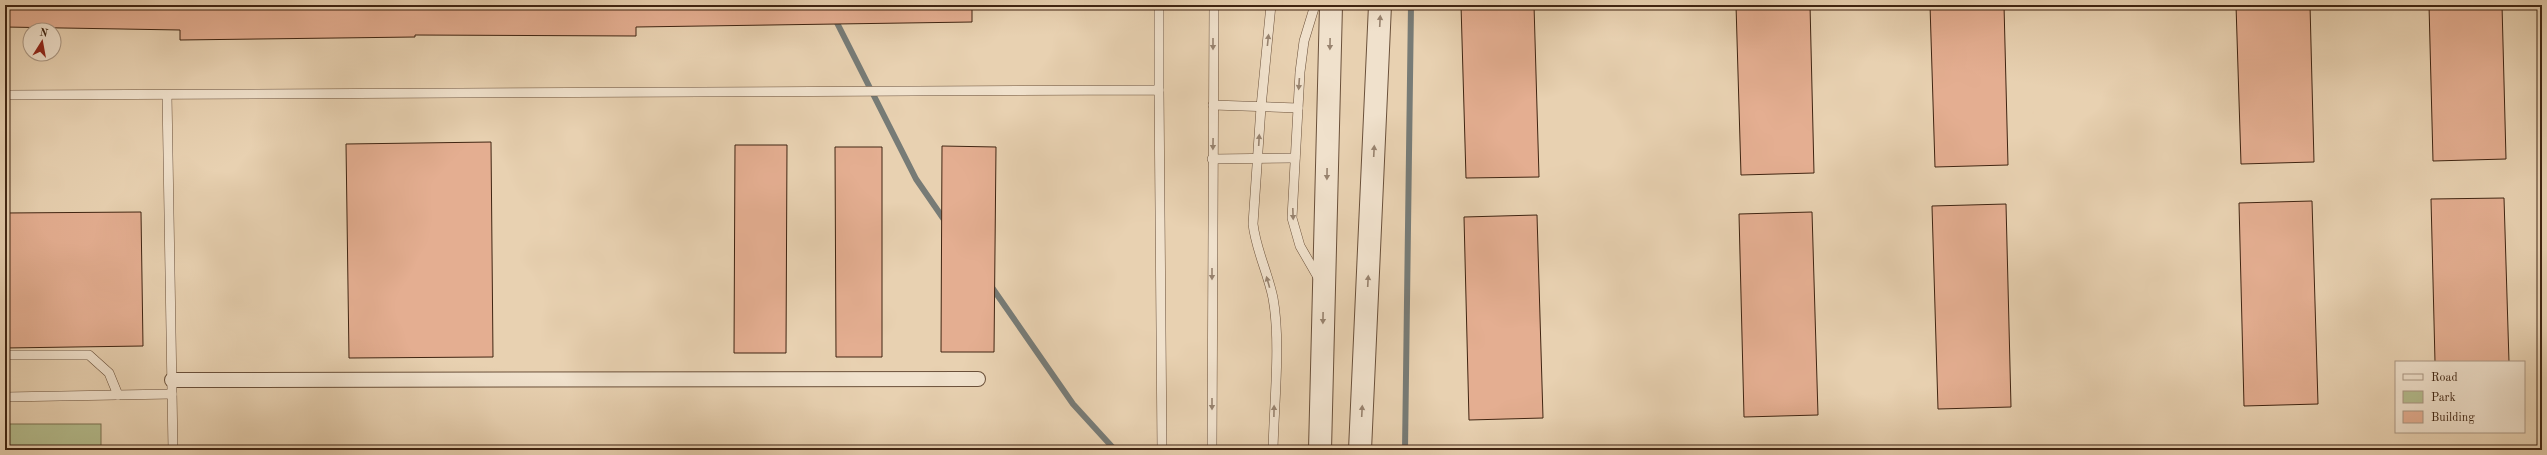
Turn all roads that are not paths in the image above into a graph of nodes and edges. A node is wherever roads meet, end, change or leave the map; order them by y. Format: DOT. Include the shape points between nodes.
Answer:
graph roads {
  1 [pos="1159,5"];
  2 [pos="1214,5"];
  3 [pos="1271,5"];
  4 [pos="1315,5"];
  5 [pos="1331,5"];
  6 [pos="1380,5"];
  7 [pos="1159,90"];
  8 [pos="5,95"];
  9 [pos="167,95"];
  10 [pos="1213,105"];
  11 [pos="1261,107"];
  12 [pos="1298,108"];
  13 [pos="1258,158"];
  14 [pos="1295,158"];
  15 [pos="1212,159"];
  16 [pos="1324,286"];
  17 [pos="5,355"];
  18 [pos="978,379"];
  19 [pos="172,380"];
  20 [pos="172,394"];
  21 [pos="118,395"];
  22 [pos="5,396"];
  23 [pos="173,450"];
  24 [pos="1162,450"];
  25 [pos="1212,450"];
  26 [pos="1273,450"];
  27 [pos="1320,450"];
  28 [pos="1360,450"];
  1 -- 7 [label="lane"];
  2 -- 10 [label="lane, one-way"];
  11 -- 3 [label="lane, one-way"];
  4 -- 12 [label="lane, one-way" via="1304,41"];
  5 -- 16 [label="street, one-way"];
  28 -- 6 [label="street, one-way"];
  7 -- 9 [label="lane"];
  7 -- 24 [label="lane"];
  8 -- 9 [label="lane"];
  9 -- 19 [label="lane"];
  10 -- 11 [label="lane"];
  10 -- 15 [label="lane, one-way"];
  11 -- 12 [label="lane"];
  13 -- 11 [label="lane, one-way"];
  12 -- 14 [label="lane"];
  13 -- 14 [label="lane"];
  13 -- 15 [label="lane"];
  26 -- 13 [label="lane, one-way" via="1276,323 1273,297 1255,241 1253,224"];
  14 -- 16 [label="lane, one-way" via="1292,218 1300,246"];
  15 -- 25 [label="lane, one-way"];
  16 -- 27 [label="street, one-way"];
  17 -- 21 [label="lane" via="89,355 109,373"];
  18 -- 19 [label="street"];
  19 -- 20 [label="lane"];
  20 -- 21 [label="lane"];
  20 -- 23 [label="lane"];
  21 -- 22 [label="lane"];
}
